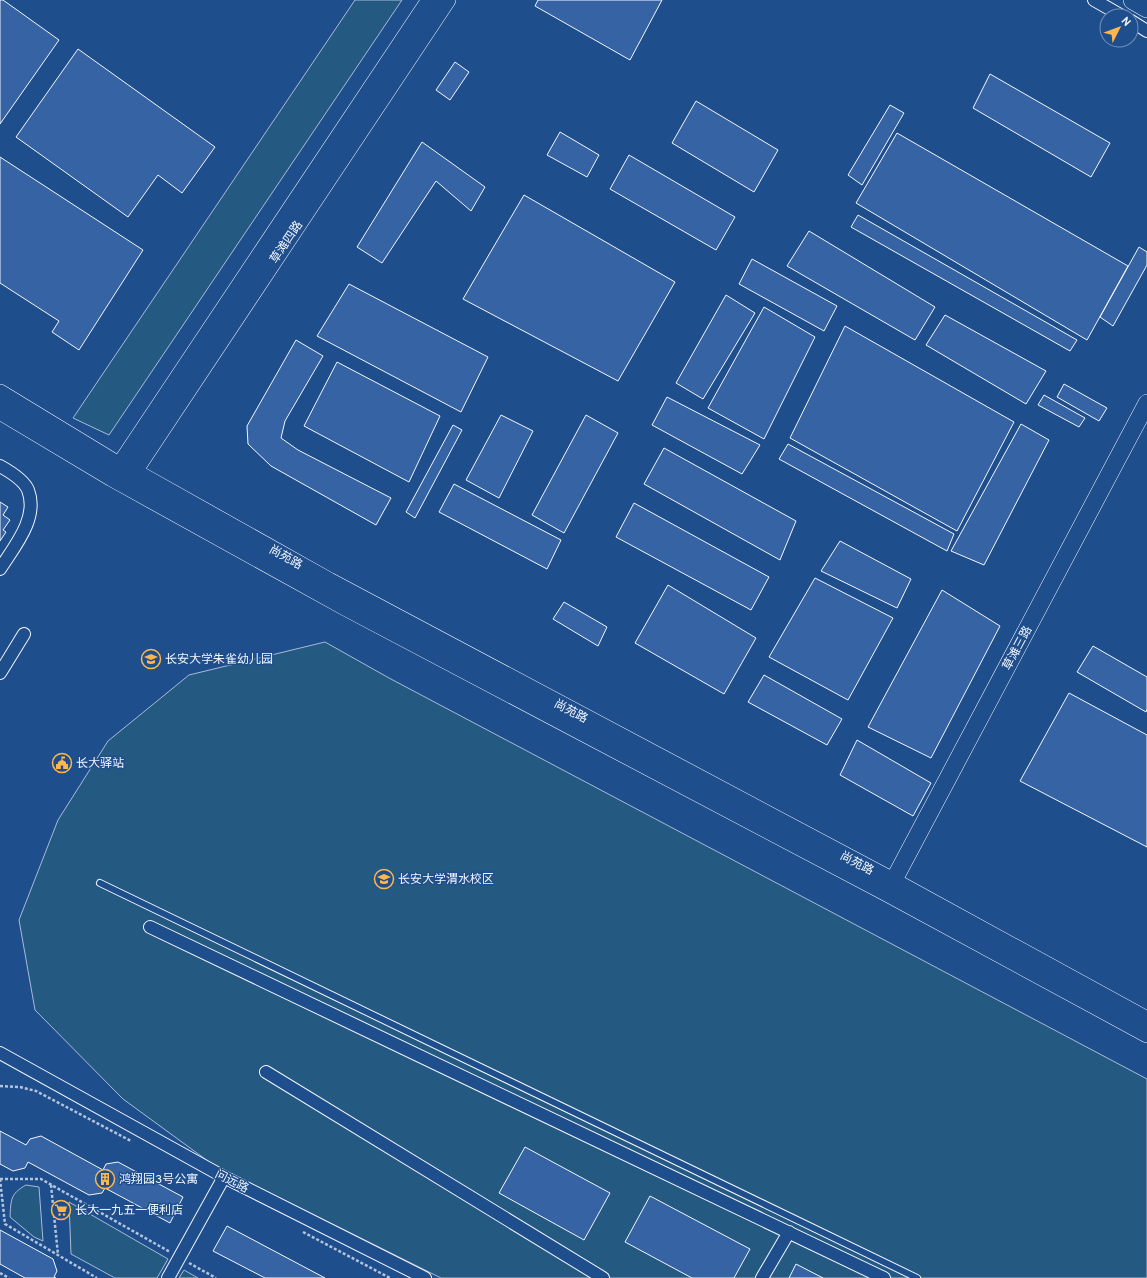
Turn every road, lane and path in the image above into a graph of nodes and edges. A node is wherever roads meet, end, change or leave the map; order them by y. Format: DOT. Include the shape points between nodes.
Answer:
graph roads {
  1 [pos="430,0"];
  2 [pos="448,0"];
  3 [pos="1094,0"];
  4 [pos="1133,0"];
  5 [pos="1108,8"];
  6 [pos="1147,8"];
  7 [pos="0,393"];
  8 [pos="1147,403"];
  9 [pos="0,411"];
  10 [pos="0,466"];
  11 [pos="122,475"];
  12 [pos="2,562"];
  13 [pos="24,634"];
  14 [pos="0,674"];
  15 [pos="100,883"];
  16 [pos="890,887"];
  17 [pos="150,927"];
  18 [pos="1147,1020"];
  19 [pos="1147,1034"];
  20 [pos="0,1053"];
  21 [pos="266,1072"];
  22 [pos="224,1177"];
  23 [pos="0,1179"];
  24 [pos="51,1184"];
  25 [pos="789,1232"];
  26 [pos="58,1255"];
  27 [pos="179,1258"];
  28 [pos="0,1272"];
  29 [pos="423,1277"];
  30 [pos="9,1278"];
  31 [pos="97,1278"];
  32 [pos="168,1278"];
  33 [pos="216,1278"];
  34 [pos="603,1278"];
  35 [pos="762,1278"];
  36 [pos="884,1278"];
  37 [pos="917,1278"];
  1 -- 11 [label="main road, 草滩四路"];
  2 -- 11 [label="main road, 草滩四路"];
  3 -- 5 [label="street"];
  4 -- 6 [label="main road"];
  7 -- 11 [label="main road, 尚苑路"];
  8 -- 16 [label="main road, 草滩三路"];
  9 -- 11 [label="main road, 尚苑路"];
  10 -- 12 [label="street" via="28,489 31,502 22,535"];
  11 -- 16 [label="main road, 尚苑路" via="359,614"];
  13 -- 14 [label="street"];
  15 -- 37 [label="lane"];
  16 -- 18 [label="main road, 尚苑路"];
  16 -- 19 [label="main road, 尚苑路"];
  17 -- 25 [label="street"];
  20 -- 22 [label="street, 问远路"];
  21 -- 34 [label="street"];
  22 -- 27 [label="street"];
  22 -- 29 [label="street, 问远路"];
  23 -- 24 [label="path" via="41,1179"];
  23 -- 26 [label="path" via="5,1224"];
  24 -- 26 [label="path"];
  24 -- 27 [label="path"];
  25 -- 35 [label="street"];
  25 -- 36 [label="street"];
  26 -- 31 [label="path"];
  27 -- 32 [label="street"];
  27 -- 33 [label="path"];
  28 -- 30 [label="path"];
}
